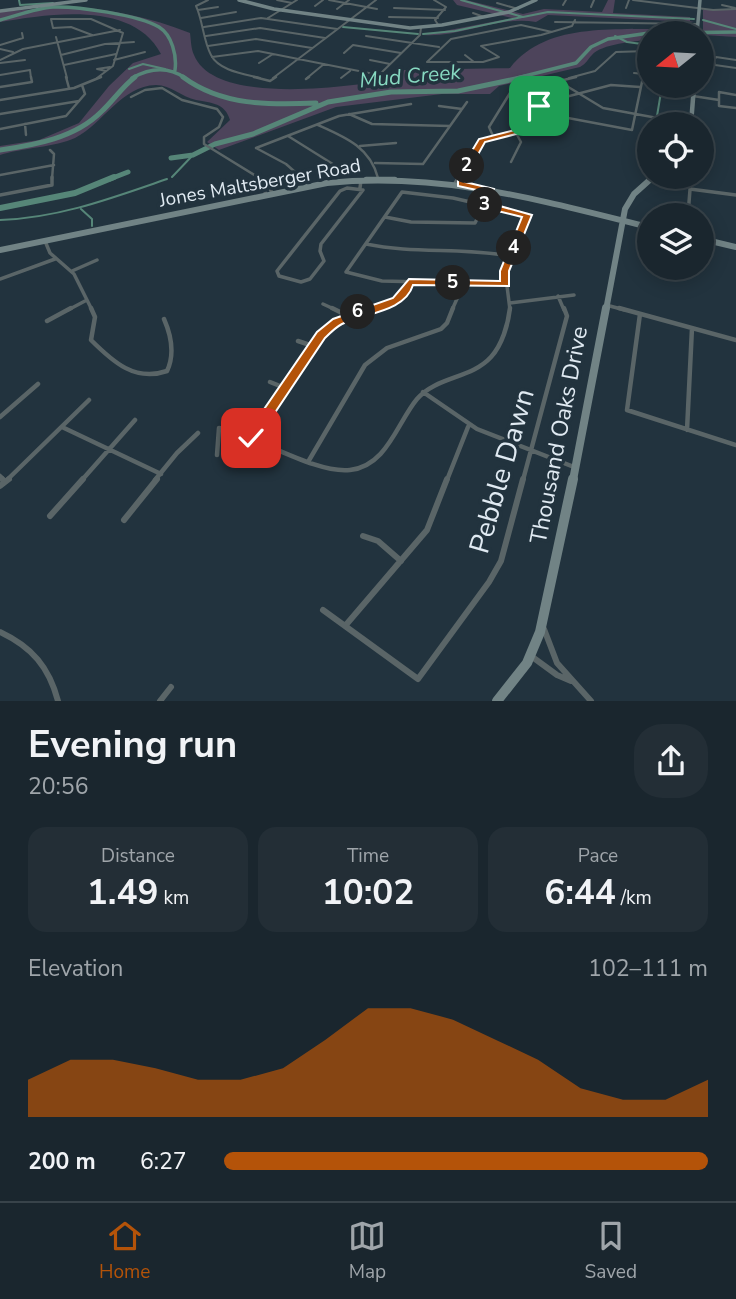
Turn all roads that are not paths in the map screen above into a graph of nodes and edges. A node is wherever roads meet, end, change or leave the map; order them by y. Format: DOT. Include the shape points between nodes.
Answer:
graph roads {
  1 [pos="86,0"];
  2 [pos="208,0"];
  3 [pos="240,0"];
  4 [pos="277,0"];
  5 [pos="297,0"];
  6 [pos="323,0"];
  7 [pos="329,0"];
  8 [pos="349,0"];
  9 [pos="376,0"];
  10 [pos="434,0"];
  11 [pos="505,0"];
  12 [pos="536,0"];
  13 [pos="566,0"];
  14 [pos="594,0"];
  15 [pos="631,0"];
  16 [pos="700,0"];
  17 [pos="654,1"];
  18 [pos="292,3"];
  19 [pos="343,5"];
  20 [pos="563,5"];
  21 [pos="722,5"];
  22 [pos="218,6"];
  23 [pos="315,6"];
  24 [pos="591,7"];
  25 [pos="366,8"];
  26 [pos="394,8"];
  27 [pos="626,8"];
  28 [pos="700,8"];
  29 [pos="337,9"];
  30 [pos="377,9"];
  31 [pos="519,9"];
  32 [pos="653,9"];
  33 [pos="736,9"];
  34 [pos="198,10"];
  35 [pos="281,10"];
  36 [pos="445,10"];
  37 [pos="0,11"];
  38 [pos="236,12"];
  39 [pos="473,13"];
  40 [pos="389,17"];
  41 [pos="484,17"];
  42 [pos="201,18"];
  43 [pos="268,18"];
  44 [pos="438,18"];
  45 [pos="575,20"];
  46 [pos="349,21"];
  47 [pos="699,21"];
  48 [pos="555,22"];
  49 [pos="637,24"];
  50 [pos="439,26"];
  51 [pos="204,27"];
  52 [pos="421,28"];
  53 [pos="338,29"];
  54 [pos="120,30"];
  55 [pos="552,32"];
  56 [pos="22,33"];
  57 [pos="92,35"];
  58 [pos="206,36"];
  59 [pos="366,36"];
  60 [pos="56,37"];
  61 [pos="326,38"];
  62 [pos="504,41"];
  63 [pos="121,42"];
  64 [pos="135,42"];
  65 [pos="58,43"];
  66 [pos="412,43"];
  67 [pos="511,44"];
  68 [pos="208,46"];
  69 [pos="0,47"];
  70 [pos="440,47"];
  71 [pos="313,48"];
  72 [pos="637,50"];
  73 [pos="13,52"];
  74 [pos="145,52"];
  75 [pos="344,52"];
  76 [pos="402,53"];
  77 [pos="116,54"];
  78 [pos="273,54"];
  79 [pos="61,55"];
  80 [pos="465,55"];
  81 [pos="212,57"];
  82 [pos="299,59"];
  83 [pos="25,60"];
  84 [pos="114,60"];
  85 [pos="370,60"];
  86 [pos="736,60"];
  87 [pos="0,62"];
  88 [pos="475,62"];
  89 [pos="259,63"];
  90 [pos="714,63"];
  91 [pos="324,64"];
  92 [pos="391,64"];
  93 [pos="64,65"];
  94 [pos="111,67"];
  95 [pos="736,68"];
  96 [pos="351,70"];
  97 [pos="107,71"];
  98 [pos="634,73"];
  99 [pos="637,73"];
  100 [pos="0,75"];
  101 [pos="341,78"];
  102 [pos="306,79"];
  103 [pos="560,82"];
  104 [pos="82,85"];
  105 [pos="0,87"];
  106 [pos="637,87"];
  107 [pos="69,88"];
  108 [pos="579,95"];
  109 [pos="736,95"];
  110 [pos="131,97"];
  111 [pos="638,98"];
  112 [pos="709,98"];
  113 [pos="719,99"];
  114 [pos="0,100"];
  115 [pos="80,101"];
  116 [pos="467,102"];
  117 [pos="411,104"];
  118 [pos="439,106"];
  119 [pos="736,108"];
  120 [pos="462,109"];
  121 [pos="536,112"];
  122 [pos="0,114"];
  123 [pos="348,114"];
  124 [pos="635,115"];
  125 [pos="25,124"];
  126 [pos="317,124"];
  127 [pos="450,126"];
  128 [pos="0,129"];
  129 [pos="516,133"];
  130 [pos="26,135"];
  131 [pos="288,136"];
  132 [pos="493,136"];
  133 [pos="396,143"];
  134 [pos="359,146"];
  135 [pos="50,150"];
  136 [pos="511,162"];
  137 [pos="375,163"];
  138 [pos="54,165"];
  139 [pos="336,166"];
  140 [pos="0,175"];
  141 [pos="261,178"];
  142 [pos="361,178"];
  143 [pos="379,178"];
  144 [pos="458,183"];
  145 [pos="269,187"];
  146 [pos="306,187"];
  147 [pos="263,188"];
  148 [pos="360,188"];
  149 [pos="640,189"];
  150 [pos="701,189"];
  151 [pos="491,191"];
  152 [pos="0,195"];
  153 [pos="270,195"];
  154 [pos="736,195"];
  155 [pos="484,205"];
  156 [pos="385,217"];
  157 [pos="623,221"];
  158 [pos="637,224"];
  159 [pos="45,240"];
  160 [pos="714,242"];
  161 [pos="366,244"];
  162 [pos="736,247"];
  163 [pos="0,250"];
  164 [pos="510,256"];
  165 [pos="55,258"];
  166 [pos="97,260"];
  167 [pos="72,271"];
  168 [pos="0,279"];
  169 [pos="409,282"];
  170 [pos="464,283"];
  171 [pos="506,284"];
  172 [pos="575,295"];
  173 [pos="558,296"];
  174 [pos="85,300"];
  175 [pos="510,303"];
  176 [pos="323,304"];
  177 [pos="606,305"];
  178 [pos="640,314"];
  179 [pos="348,316"];
  180 [pos="164,320"];
  181 [pos="47,321"];
  182 [pos="692,328"];
  183 [pos="736,340"];
  184 [pos="298,341"];
  185 [pos="313,346"];
  186 [pos="270,382"];
  187 [pos="38,384"];
  188 [pos="285,388"];
  189 [pos="423,392"];
  190 [pos="89,400"];
  191 [pos="0,417"];
  192 [pos="135,420"];
  193 [pos="62,427"];
  194 [pos="468,427"];
  195 [pos="687,430"];
  196 [pos="198,433"];
  197 [pos="251,438"];
  198 [pos="736,445"];
  199 [pos="110,449"];
  200 [pos="531,451"];
  201 [pos="217,455"];
  202 [pos="308,462"];
  203 [pos="575,468"];
  204 [pos="161,474"];
  205 [pos="0,476"];
  206 [pos="3,484"];
  207 [pos="50,516"];
  208 [pos="124,520"];
  209 [pos="363,536"];
  210 [pos="401,561"];
  211 [pos="323,610"];
  212 [pos="542,619"];
  213 [pos="345,626"];
  214 [pos="0,632"];
  215 [pos="531,655"];
  216 [pos="572,682"];
  217 [pos="171,687"];
  218 [pos="58,701"];
  219 [pos="159,701"];
  220 [pos="497,701"];
  221 [pos="591,701"];
  1 -- 37 [label="main road"];
  2 -- 34 [label="street" via="196,5"];
  3 -- 35 [label="main road"];
  4 -- 18 [label="street"];
  5 -- 18 [label="street"];
  6 -- 23 [label="street"];
  7 -- 19 [label="street"];
  8 -- 19 [label="street"];
  9 -- 25 [label="street"];
  10 -- 36 [label="street"];
  11 -- 31 [label="street" via="497,3"];
  12 -- 31 [label="main road"];
  13 -- 20 [label="street"];
  14 -- 24 [label="street"];
  15 -- 17 [label="street"];
  15 -- 27 [label="street"];
  16 -- 28 [label="main road"];
  17 -- 28 [label="street"];
  17 -- 32 [label="street"];
  18 -- 35 [label="street"];
  19 -- 25 [label="street"];
  19 -- 29 [label="street"];
  21 -- 33 [label="street"];
  22 -- 34 [label="street"];
  25 -- 30 [label="street"];
  25 -- 46 [label="street"];
  26 -- 36 [label="street"];
  28 -- 33 [label="street"];
  28 -- 47 [label="main road"];
  31 -- 41 [label="main road"];
  34 -- 42 [label="street"];
  35 -- 43 [label="street"];
  35 -- 46 [label="main road"];
  36 -- 44 [label="street"];
  38 -- 42 [label="street"];
  39 -- 41 [label="street"];
  40 -- 44 [label="street"];
  41 -- 50 [label="main road"];
  42 -- 51 [label="street"];
  43 -- 51 [label="street"];
  43 -- 53 [label="street"];
  44 -- 50 [label="street"];
  45 -- 48 [label="street"];
  45 -- 49 [label="street"];
  45 -- 55 [label="street" via="573,25"];
  46 -- 52 [label="main road"];
  46 -- 53 [label="street"];
  50 -- 52 [label="main road"];
  51 -- 58 [label="street"];
  52 -- 66 [label="street"];
  53 -- 61 [label="street"];
  54 -- 57 [label="street"];
  54 -- 57 [label="street" via="87,19 51,19 53,28 71,27"];
  54 -- 63 [label="street" via="124,34"];
  55 -- 62 [label="street"];
  55 -- 70 [label="street" via="514,26 449,39"];
  56 -- 69 [label="street" via="23,38"];
  57 -- 65 [label="street"];
  58 -- 61 [label="street" via="260,28"];
  58 -- 68 [label="street"];
  59 -- 66 [label="street"];
  60 -- 65 [label="street"];
  61 -- 71 [label="street"];
  62 -- 67 [label="street"];
  62 -- 88 [label="street" via="481,46 498,58"];
  63 -- 64 [label="street"];
  63 -- 77 [label="street"];
  63 -- 79 [label="street"];
  65 -- 73 [label="street"];
  65 -- 79 [label="street"];
  66 -- 70 [label="street"];
  66 -- 76 [label="street"];
  68 -- 71 [label="street" via="256,39"];
  68 -- 81 [label="street"];
  69 -- 73 [label="street"];
  70 -- 88 [label="street" via="427,62"];
  71 -- 82 [label="street"];
  72 -- 103 [label="street" via="610,56 595,71"];
  73 -- 87 [label="street"];
  74 -- 84 [label="street"];
  75 -- 76 [label="street" via="353,45"];
  76 -- 92 [label="street"];
  77 -- 84 [label="street"];
  77 -- 93 [label="street"];
  78 -- 81 [label="street" via="250,51"];
  78 -- 82 [label="street"];
  78 -- 89 [label="street"];
  79 -- 93 [label="street"];
  80 -- 88 [label="street"];
  81 -- 82 [label="street" via="229,70 270,81"];
  82 -- 91 [label="street"];
  83 -- 87 [label="street"];
  84 -- 94 [label="street"];
  85 -- 92 [label="street"];
  86 -- 90 [label="street" via="715,57"];
  90 -- 95 [label="street"];
  91 -- 96 [label="street"];
  91 -- 102 [label="street"];
  92 -- 96 [label="street" via="379,75"];
  93 -- 107 [label="street"];
  94 -- 97 [label="street"];
  94 -- 97 [label="street" via="97,69"];
  96 -- 101 [label="street"];
  97 -- 104 [label="street"];
  98 -- 99 [label="street"];
  100 -- 105 [label="street" via="30,70 32,82"];
  103 -- 108 [label="street"];
  103 -- 132 [label="street" via="510,93 489,127"];
  104 -- 107 [label="street"];
  104 -- 115 [label="street" via="85,93"];
  106 -- 108 [label="street" via="617,84"];
  107 -- 114 [label="street"];
  108 -- 121 [label="street" via="545,102"];
  108 -- 124 [label="street" via="600,107"];
  109 -- 113 [label="street" via="719,92"];
  110 -- 141 [label="street" via="162,88 182,100 217,109 222,123 204,138 204,144"];
  111 -- 124 [label="street"];
  112 -- 113 [label="street"];
  113 -- 119 [label="street" via="719,106"];
  115 -- 122 [label="street"];
  115 -- 125 [label="street" via="63,118"];
  116 -- 120 [label="street"];
  117 -- 123 [label="street"];
  118 -- 120 [label="street"];
  120 -- 127 [label="street"];
  121 -- 124 [label="street" via="632,130"];
  121 -- 129 [label="street" via="528,128"];
  123 -- 126 [label="street"];
  123 -- 127 [label="street" via="371,126"];
  125 -- 128 [label="street"];
  125 -- 130 [label="street"];
  126 -- 131 [label="street"];
  126 -- 134 [label="street"];
  127 -- 137 [label="street" via="424,164"];
  129 -- 132 [label="street"];
  129 -- 136 [label="street" via="521,142"];
  131 -- 139 [label="street"];
  131 -- 146 [label="street" via="256,148 289,168"];
  132 -- 144 [label="street" via="480,142"];
  133 -- 134 [label="street"];
  134 -- 137 [label="street"];
  135 -- 138 [label="street"];
  137 -- 143 [label="street"];
  138 -- 140 [label="street"];
  138 -- 152 [label="street" via="52,185"];
  141 -- 145 [label="street"];
  141 -- 147 [label="street"];
  142 -- 143 [label="main road, Jones Maltsberger Road"];
  142 -- 146 [label="main road, Jones Maltsberger Road"];
  142 -- 148 [label="street"];
  143 -- 144 [label="main road, Jones Maltsberger Road"];
  144 -- 151 [label="main road, Jones Maltsberger Road"];
  145 -- 147 [label="street"];
  145 -- 153 [label="street"];
  146 -- 153 [label="main road, Jones Maltsberger Road"];
  147 -- 153 [label="street"];
  148 -- 148 [label="street" via="363,192 321,244 323,263 305,283 277,274 340,191"];
  149 -- 157 [label="main road, Thousand Oaks Drive" via="626,206"];
  150 -- 154 [label="street"];
  151 -- 155 [label="street"];
  151 -- 157 [label="main road, Jones Maltsberger Road"];
  153 -- 159 [label="main road, Jones Maltsberger Road"];
  155 -- 156 [label="street" via="475,223"];
  155 -- 156 [label="street" via="402,192"];
  155 -- 164 [label="street" via="527,215"];
  156 -- 161 [label="street"];
  157 -- 158 [label="main road, Jones Maltsberger Road"];
  157 -- 177 [label="main road, Thousand Oaks Drive"];
  159 -- 163 [label="main road, Jones Maltsberger Road"];
  159 -- 165 [label="street"];
  160 -- 162 [label="main road"];
  161 -- 164 [label="street"];
  161 -- 169 [label="street" via="346,272 378,281"];
  164 -- 171 [label="street"];
  165 -- 167 [label="street"];
  165 -- 168 [label="street"];
  166 -- 167 [label="street"];
  167 -- 174 [label="street"];
  169 -- 170 [label="street"];
  169 -- 179 [label="street" via="396,300"];
  170 -- 171 [label="street"];
  170 -- 202 [label="street" via="441,329 387,348 365,365"];
  171 -- 175 [label="street"];
  172 -- 173 [label="street"];
  173 -- 175 [label="street"];
  173 -- 200 [label="street, Pebble Dawn" via="567,316"];
  174 -- 180 [label="street" via="96,319 91,340 126,371 159,374 169,368"];
  174 -- 181 [label="street"];
  175 -- 189 [label="street" via="509,317 492,356 475,369"];
  176 -- 179 [label="street"];
  177 -- 178 [label="street"];
  177 -- 203 [label="main road, Thousand Oaks Drive"];
  178 -- 182 [label="street"];
  178 -- 195 [label="street" via="627,410"];
  179 -- 185 [label="street" via="326,330"];
  182 -- 183 [label="street"];
  182 -- 195 [label="street"];
  184 -- 185 [label="street"];
  185 -- 188 [label="street"];
  186 -- 188 [label="street"];
  187 -- 191 [label="street"];
  188 -- 197 [label="street"];
  189 -- 194 [label="street"];
  189 -- 202 [label="street" via="373,463 340,471"];
  190 -- 193 [label="street"];
  192 -- 199 [label="street"];
  193 -- 199 [label="street"];
  193 -- 206 [label="street"];
  194 -- 200 [label="street"];
  194 -- 210 [label="street" via="427,530"];
  195 -- 198 [label="street"];
  196 -- 204 [label="street"];
  197 -- 201 [label="street" via="219,428"];
  197 -- 202 [label="street"];
  199 -- 204 [label="street"];
  199 -- 207 [label="street"];
  200 -- 203 [label="street"];
  200 -- 213 [label="street, Pebble Dawn" via="496,571 418,679"];
  203 -- 212 [label="main road, Thousand Oaks Drive"];
  204 -- 208 [label="street"];
  205 -- 206 [label="street"];
  209 -- 210 [label="street" via="378,541"];
  210 -- 213 [label="street"];
  211 -- 213 [label="street"];
  212 -- 215 [label="main road, Thousand Oaks Drive"];
  212 -- 216 [label="street" via="551,651"];
  214 -- 218 [label="street" via="29,646 43,660"];
  215 -- 216 [label="street"];
  215 -- 220 [label="main road, Thousand Oaks Drive"];
  216 -- 221 [label="street"];
  217 -- 219 [label="street"];
}
